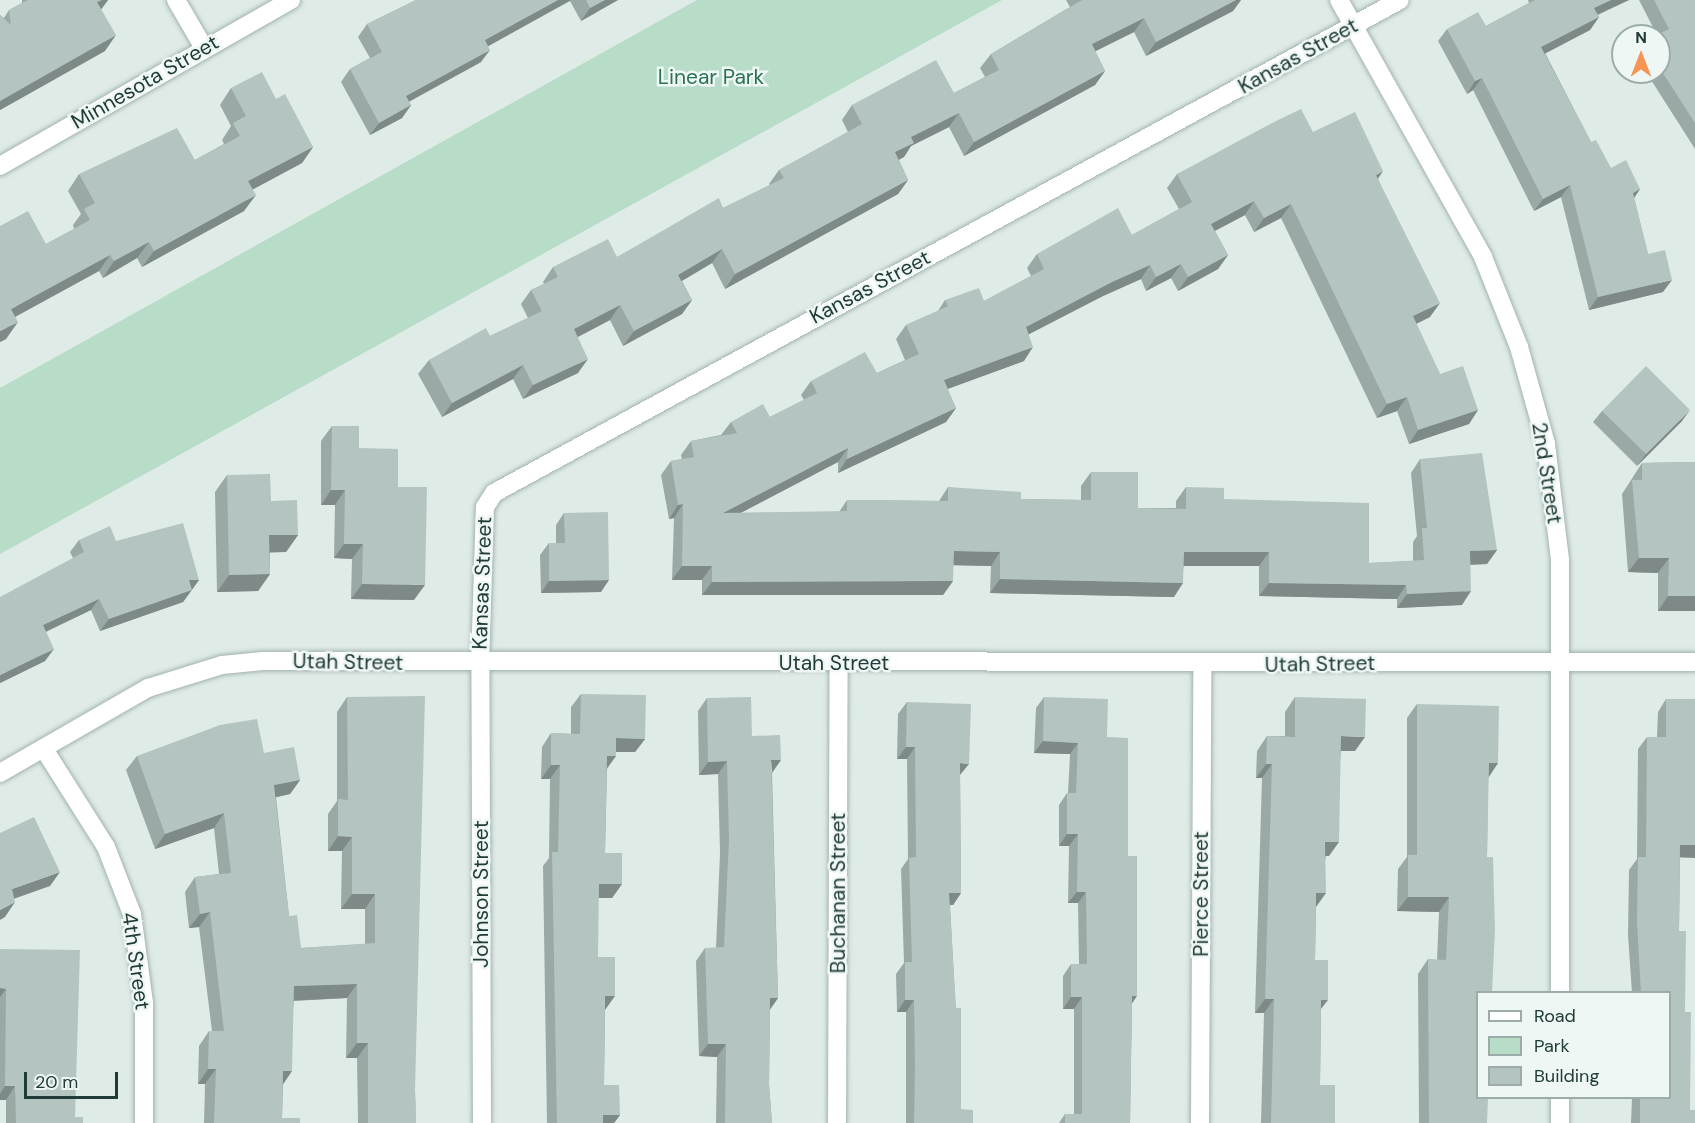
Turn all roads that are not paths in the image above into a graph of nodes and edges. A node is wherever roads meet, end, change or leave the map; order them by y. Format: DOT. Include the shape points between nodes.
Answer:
graph roads {
  1 [pos="176,0"];
  2 [pos="291,0"];
  3 [pos="1339,0"];
  4 [pos="1400,0"];
  5 [pos="1353,26"];
  6 [pos="204,48"];
  7 [pos="0,166"];
  8 [pos="1561,660"];
  9 [pos="1695,662"];
  10 [pos="839,663"];
  11 [pos="480,664"];
  12 [pos="1202,666"];
  13 [pos="44,749"];
  14 [pos="0,773"];
  15 [pos="1560,991"];
  16 [pos="1560,1099"];
  17 [pos="144,1123"];
  18 [pos="482,1123"];
  19 [pos="837,1123"];
  20 [pos="1200,1123"];
  21 [pos="1560,1123"];
  1 -- 6 [label="street"];
  2 -- 6 [label="street, Minnesota Street"];
  3 -- 5 [label="street, 2nd Street"];
  4 -- 5 [label="street, Kansas Street"];
  5 -- 8 [label="street, 2nd Street" via="1483,257 1519,347 1546,444 1560,560"];
  5 -- 11 [label="street, Kansas Street" via="508,483 485,507"];
  6 -- 7 [label="street, Minnesota Street"];
  8 -- 9 [label="street, Utah Street"];
  8 -- 12 [label="street, Utah Street"];
  8 -- 15 [label="street, 2nd Street"];
  10 -- 11 [label="street, Utah Street"];
  10 -- 12 [label="street, Utah Street"];
  10 -- 19 [label="street, Buchanan Street"];
  11 -- 13 [label="street, Utah Street" via="222,665 148,688"];
  11 -- 18 [label="street, Johnson Street"];
  12 -- 20 [label="street, Pierce Street"];
  13 -- 14 [label="street, Utah Street"];
  13 -- 17 [label="street, 4th Street" via="106,847 132,914 144,1003"];
  16 -- 21 [label="street"];
}
